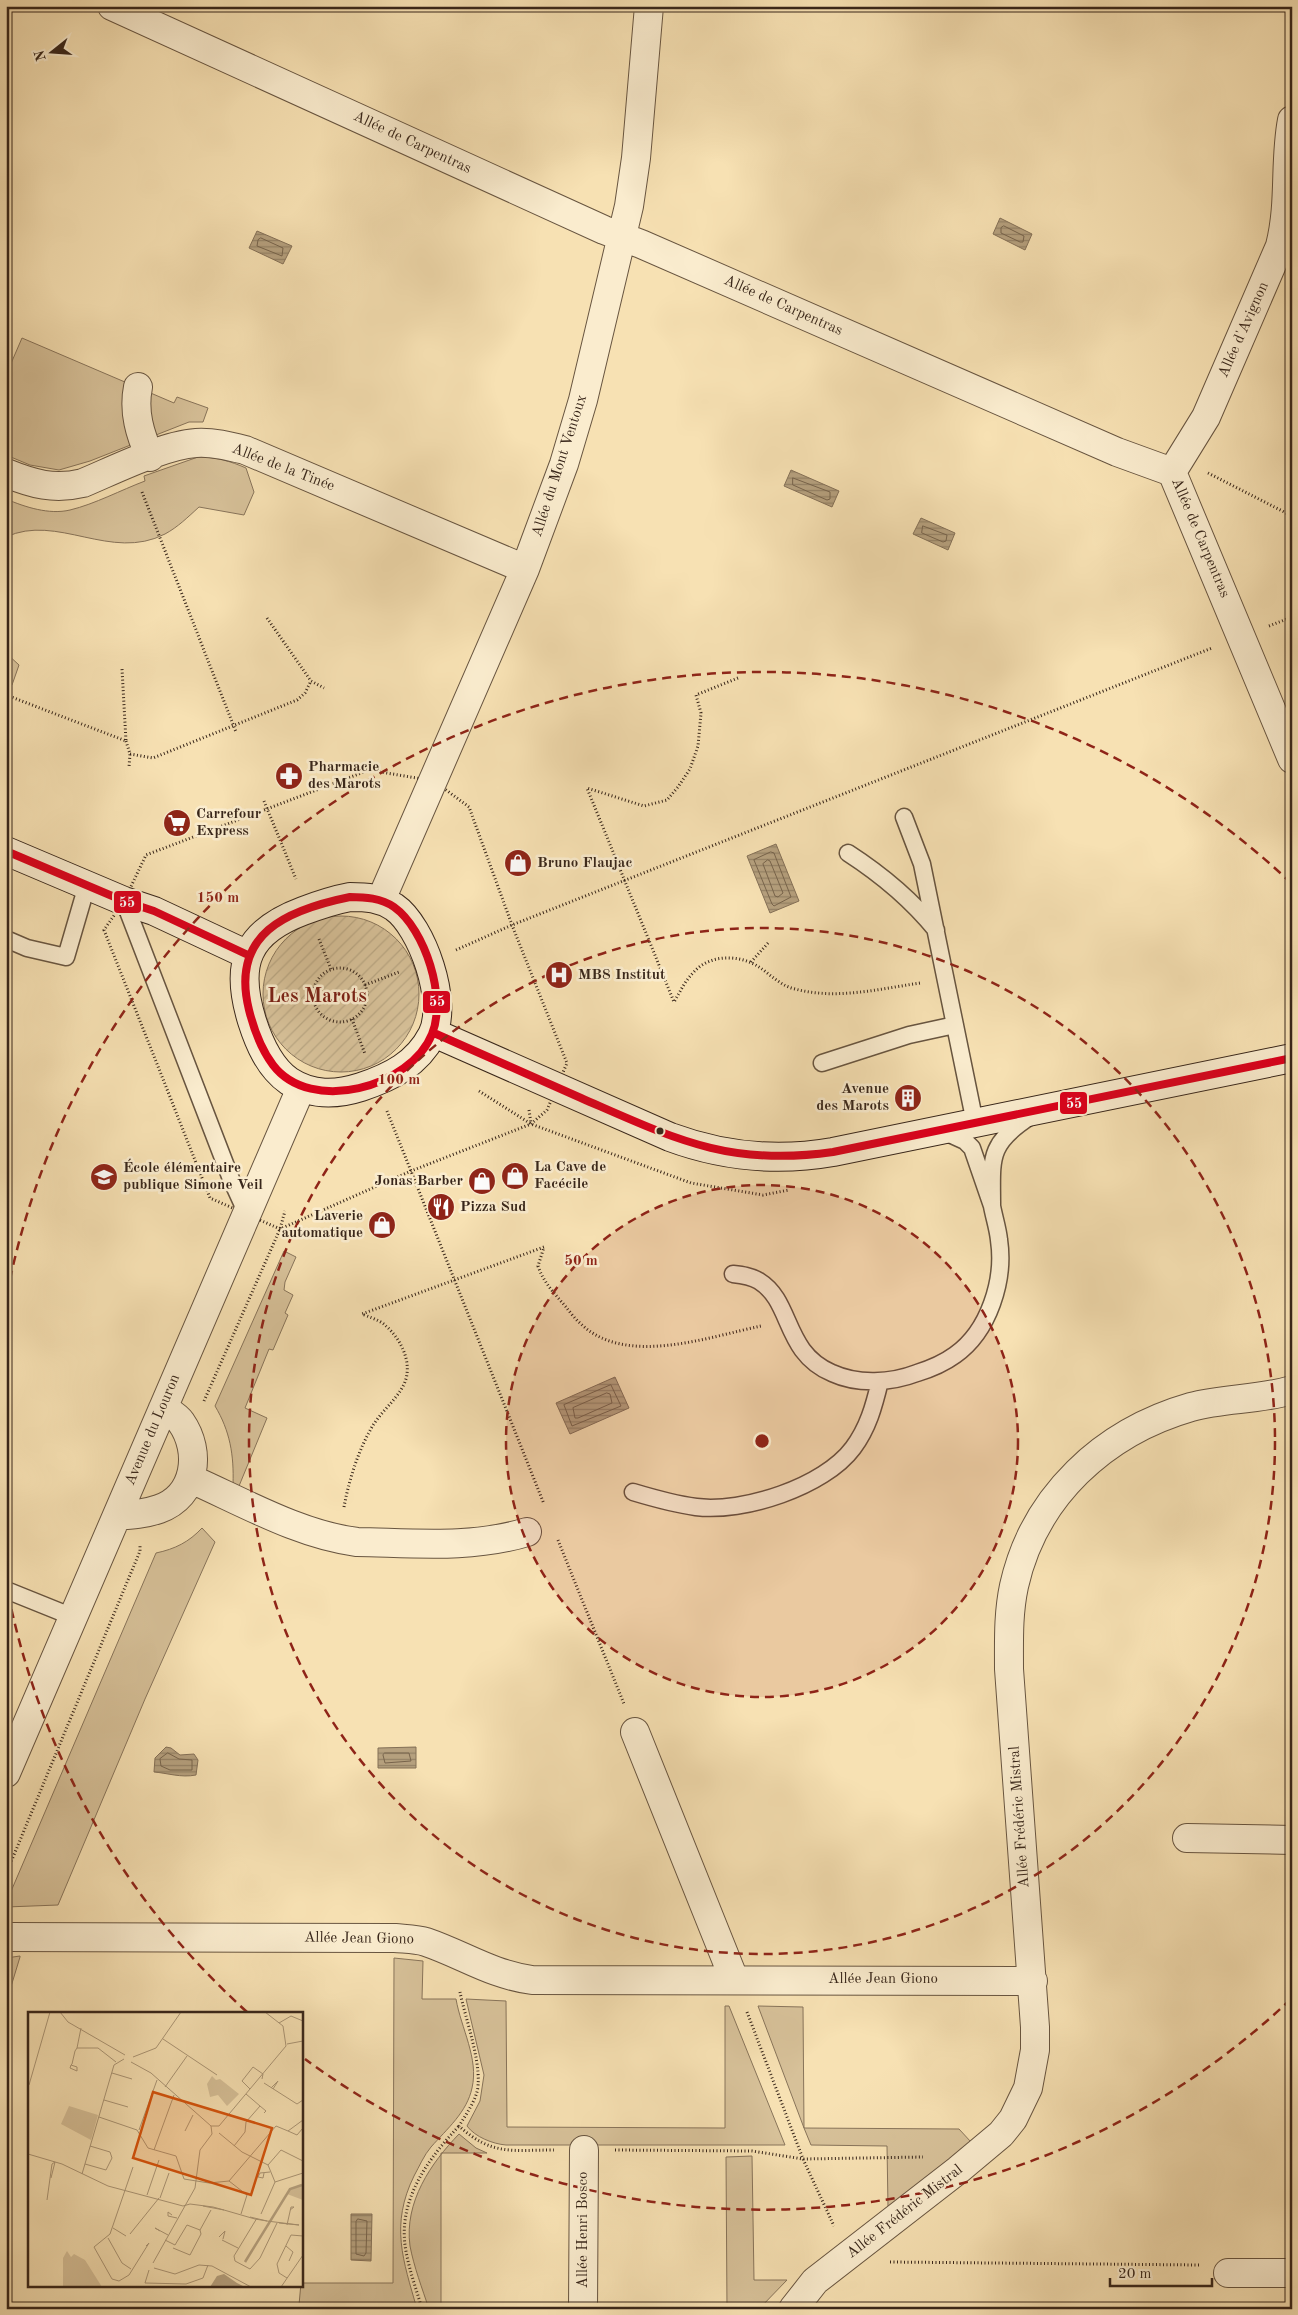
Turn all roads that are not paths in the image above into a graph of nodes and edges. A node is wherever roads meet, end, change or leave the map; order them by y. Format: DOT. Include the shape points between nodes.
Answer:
graph roads {
  1 [pos="112,6"];
  2 [pos="649,6"];
  3 [pos="1292,120"];
  4 [pos="622,238"];
  5 [pos="138,387"];
  6 [pos="140,460"];
  7 [pos="1176,466"];
  8 [pos="6,473"];
  9 [pos="525,569"];
  10 [pos="1292,759"];
  11 [pos="904,816"];
  12 [pos="6,851"];
  13 [pos="848,853"];
  14 [pos="86,885"];
  15 [pos="381,900"];
  16 [pos="124,901"];
  17 [pos="937,932"];
  18 [pos="6,939"];
  19 [pos="248,954"];
  20 [pos="955,1025"];
  21 [pos="434,1032"];
  22 [pos="1292,1058"];
  23 [pos="822,1063"];
  24 [pos="301,1088"];
  25 [pos="1041,1110"];
  26 [pos="975,1123"];
  27 [pos="941,1130"];
  28 [pos="992,1206"];
  29 [pos="246,1214"];
  30 [pos="733,1274"];
  31 [pos="880,1381"];
  32 [pos="1292,1390"];
  33 [pos="172,1414"];
  34 [pos="191,1479"];
  35 [pos="632,1492"];
  36 [pos="127,1515"];
  37 [pos="527,1532"];
  38 [pos="6,1590"];
  39 [pos="73,1617"];
  40 [pos="635,1732"];
  41 [pos="6,1773"];
  42 [pos="1187,1838"];
  43 [pos="1292,1840"];
  44 [pos="6,1937"];
  45 [pos="734,1979"];
  46 [pos="1033,1981"];
  47 [pos="584,2150"];
  48 [pos="1292,2272"];
  49 [pos="1228,2273"];
  50 [pos="583,2309"];
  51 [pos="793,2309"];
  1 -- 4 [label="street, Allée de Carpentras"];
  2 -- 4 [label="street, Allée du Mont Ventoux" via="636,158"];
  3 -- 7 [label="street, Allée d'Avignon" via="1288,136 1288,207 1280,246 1206,417"];
  4 -- 7 [label="street, Allée de Carpentras" via="1117,452"];
  4 -- 9 [label="street, Allée du Mont Ventoux" via="583,400 564,464"];
  5 -- 6 [label="street"];
  6 -- 8 [label="street, Allée de la Tinée" via="83,483 58,487 38,486"];
  6 -- 9 [label="street, Allée de la Tinée" via="172,447 196,443 246,450"];
  7 -- 10 [label="street, Allée de Carpentras" via="1241,637"];
  9 -- 15 [label="street, Allée du Mont Ventoux"];
  11 -- 17 [label="lane" via="922,864"];
  12 -- 14 [label="street"];
  13 -- 17 [label="lane" via="893,885"];
  14 -- 16 [label="street"];
  14 -- 18 [label="lane" via="66,957 27,948"];
  15 -- 19 [label="street" via="350,896 285,918 267,929"];
  15 -- 21 [label="street" via="396,908 407,921 428,962 437,1009"];
  16 -- 19 [label="street" via="154,911"];
  16 -- 29 [label="lane"];
  17 -- 20 [label="lane"];
  19 -- 24 [label="street" via="245,989 254,1029 274,1067"];
  20 -- 23 [label="lane" via="908,1035"];
  20 -- 26 [label="lane"];
  21 -- 24 [label="street" via="410,1064 375,1082 339,1093 319,1093"];
  21 -- 27 [label="street" via="689,1144 744,1156 784,1158 817,1155"];
  22 -- 25 [label="street"];
  24 -- 29 [label="street, Avenue du Louron"];
  25 -- 26 [label="street"];
  25 -- 28 [label="lane" via="1009,1132 995,1149"];
  26 -- 27 [label="street"];
  27 -- 28 [label="lane" via="961,1138 972,1148"];
  28 -- 31 [label="lane" via="1000,1262 994,1299 978,1331 955,1355 939,1364 904,1378"];
  29 -- 33 [label="street, Avenue du Louron"];
  30 -- 31 [label="lane" via="759,1281 776,1298 802,1350 821,1369 859,1380"];
  31 -- 35 [label="lane" via="867,1424 853,1448 836,1465 804,1484 756,1501 717,1507 668,1502"];
  32 -- 46 [label="street, Allée Frédéric Mistral" via="1193,1406 1131,1430 1077,1471 1038,1521 1014,1587 1009,1625"];
  33 -- 34 [label="street" via="190,1439 194,1461"];
  33 -- 36 [label="street, Avenue du Louron"];
  34 -- 36 [label="street" via="181,1495 160,1509"];
  34 -- 37 [label="street" via="304,1529 338,1540 475,1543"];
  36 -- 39 [label="street, Avenue du Louron"];
  38 -- 39 [label="lane"];
  39 -- 41 [label="street, Avenue du Louron"];
  40 -- 45 [label="street"];
  42 -- 43 [label="street"];
  44 -- 45 [label="street, Allée Jean Giono" via="395,1938 424,1941 488,1970 532,1980"];
  45 -- 46 [label="street, Allée Jean Giono"];
  46 -- 51 [label="street, Allée Frédéric Mistral" via="1035,2050 1028,2088 1013,2119 980,2153 815,2281"];
  47 -- 50 [label="street, Allée Henri Bosco"];
  48 -- 49 [label="street"];
}
